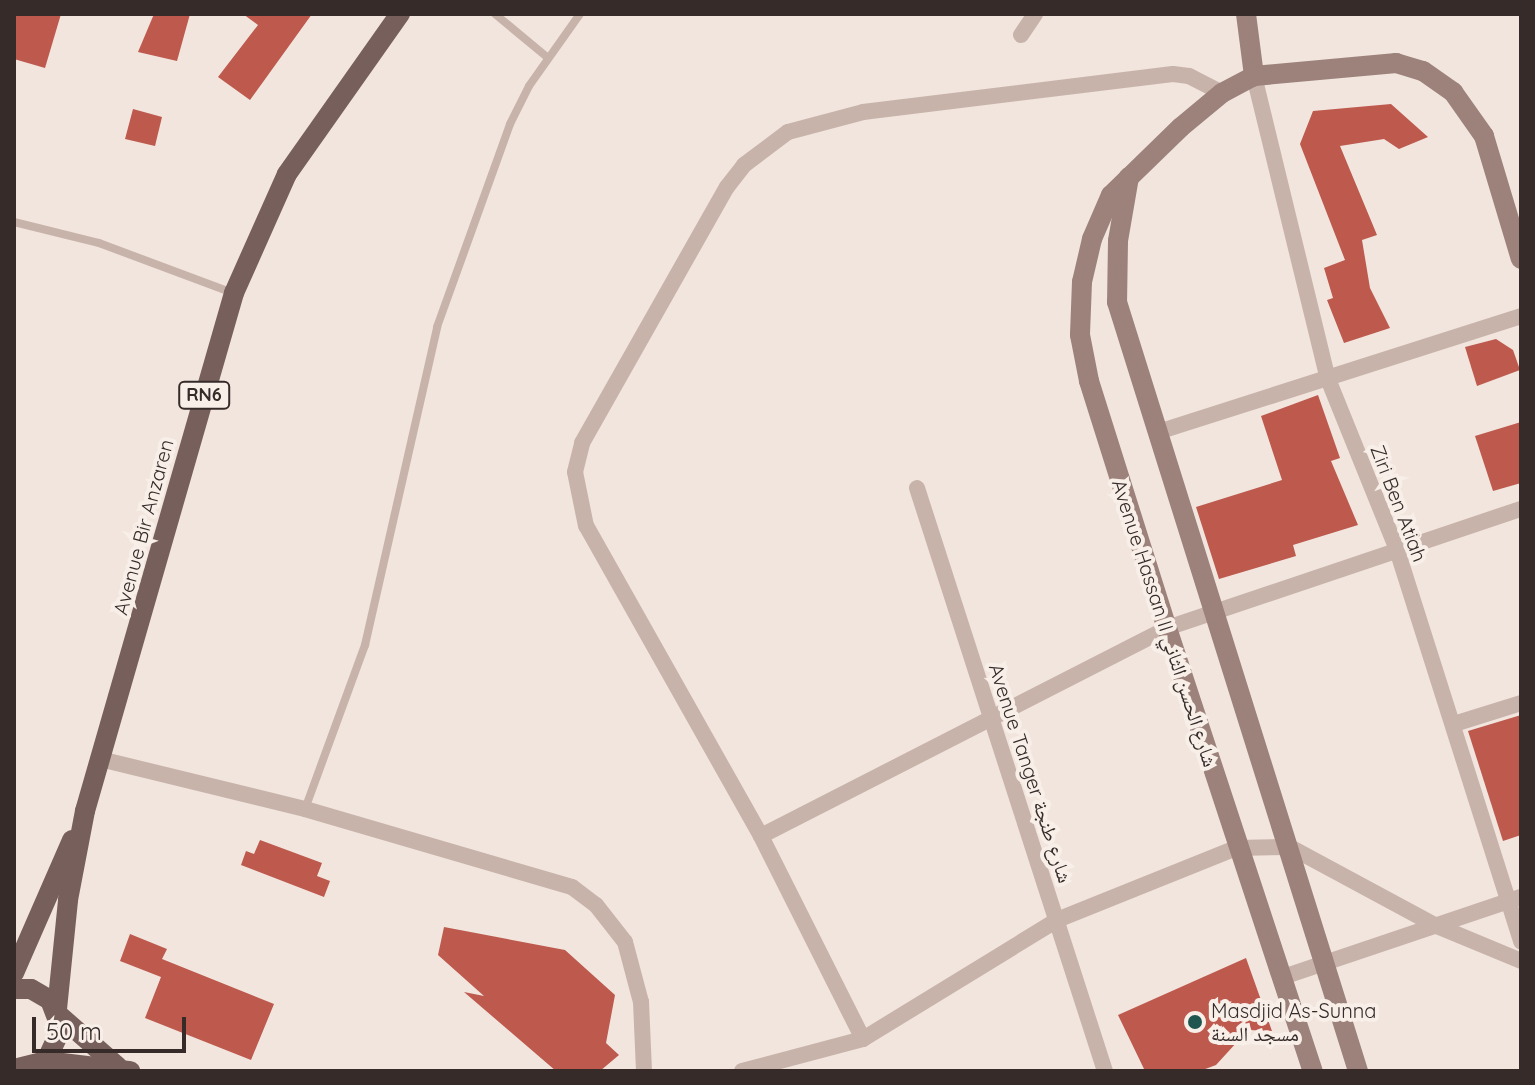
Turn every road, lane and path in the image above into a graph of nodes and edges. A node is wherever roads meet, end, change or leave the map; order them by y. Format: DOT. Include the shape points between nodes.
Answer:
graph roads {
  1 [pos="400,14"];
  2 [pos="495,14"];
  3 [pos="580,14"];
  4 [pos="1035,14"];
  5 [pos="1246,14"];
  6 [pos="1021,35"];
  7 [pos="547,57"];
  8 [pos="1254,76"];
  9 [pos="1222,93"];
  10 [pos="1129,175"];
  11 [pos="14,222"];
  12 [pos="1521,259"];
  13 [pos="234,293"];
  14 [pos="1521,316"];
  15 [pos="1328,379"];
  16 [pos="1158,432"];
  17 [pos="917,488"];
  18 [pos="1521,509"];
  19 [pos="1397,550"];
  20 [pos="1212,613"];
  21 [pos="1167,628"];
  22 [pos="1521,703"];
  23 [pos="994,717"];
  24 [pos="1454,724"];
  25 [pos="100,759"];
  26 [pos="305,809"];
  27 [pos="85,811"];
  28 [pos="761,836"];
  29 [pos="1290,847"];
  30 [pos="1236,848"];
  31 [pos="1515,899"];
  32 [pos="1057,920"];
  33 [pos="1437,926"];
  34 [pos="1521,942"];
  35 [pos="1321,960"];
  36 [pos="1521,961"];
  37 [pos="14,973"];
  38 [pos="1283,977"];
  39 [pos="14,989"];
  40 [pos="58,1013"];
  41 [pos="863,1039"];
  42 [pos="42,1065"];
  43 [pos="14,1069"];
  44 [pos="124,1069"];
  45 [pos="644,1071"];
  46 [pos="742,1071"];
  47 [pos="1105,1071"];
  48 [pos="1313,1071"];
  49 [pos="1358,1071"];
  1 -- 13 [label="main road, Avenue Bir Anzaren / RN6" via="287,174"];
  2 -- 7 [label="lane"];
  3 -- 7 [label="lane"];
  4 -- 6 [label="street"];
  5 -- 8 [label="street"];
  7 -- 26 [label="lane" via="510,124 437,327 365,645"];
  8 -- 9 [label="street, Avenue Hassan II شارع الحسن الثاني"];
  8 -- 12 [label="street" via="1396,63 1441,82 1469,110 1484,136"];
  8 -- 15 [label="street, Ziri Ben Atiah"];
  9 -- 10 [label="street, Avenue Hassan II شارع الحسن الثاني"];
  9 -- 28 [label="street" via="1173,74 828,118 788,132 744,165 727,187 582,443 575,472 586,526"];
  10 -- 16 [label="street" via="1117,253 1117,302"];
  10 -- 21 [label="street, Avenue Hassan II شارع الحسن الثاني" via="1111,195 1092,239 1082,282 1080,335 1089,381"];
  11 -- 13 [label="lane" via="99,243"];
  13 -- 25 [label="main road, Avenue Bir Anzaren / RN6"];
  14 -- 15 [label="street"];
  15 -- 16 [label="street"];
  15 -- 19 [label="street, Ziri Ben Atiah"];
  16 -- 20 [label="street"];
  17 -- 23 [label="street, Avenue Tanger شارع طنجة"];
  18 -- 19 [label="street"];
  19 -- 20 [label="street"];
  19 -- 24 [label="street, Ziri Ben Atiah"];
  20 -- 21 [label="street"];
  20 -- 29 [label="street"];
  21 -- 23 [label="street"];
  21 -- 30 [label="street, Avenue Hassan II شارع الحسن الثاني"];
  22 -- 24 [label="street"];
  23 -- 28 [label="street"];
  23 -- 32 [label="street, Avenue Tanger شارع طنجة"];
  24 -- 31 [label="street, Ziri Ben Atiah"];
  25 -- 26 [label="street"];
  25 -- 27 [label="main road, Avenue Bir Anzaren / RN6"];
  26 -- 45 [label="street" via="555,880 596,905 625,942 641,1002"];
  27 -- 37 [label="main road, Avenue Bir Anzaren / RN6"];
  27 -- 40 [label="main road, Avenue Bir Anzaren / RN6" via="68,900"];
  28 -- 41 [label="street"];
  29 -- 30 [label="street"];
  29 -- 33 [label="street"];
  29 -- 35 [label="street"];
  30 -- 32 [label="street"];
  30 -- 38 [label="street, Avenue Hassan II شارع الحسن الثاني"];
  31 -- 33 [label="street"];
  31 -- 34 [label="street, Ziri Ben Atiah"];
  32 -- 41 [label="street"];
  32 -- 47 [label="street, Avenue Tanger شارع طنجة"];
  33 -- 35 [label="street"];
  33 -- 36 [label="street"];
  35 -- 38 [label="street"];
  35 -- 49 [label="street"];
  38 -- 48 [label="street, Avenue Hassan II شارع الحسن الثاني"];
  39 -- 40 [label="main road" via="41,994"];
  40 -- 42 [label="main road, RN6" via="60,1041"];
  40 -- 44 [label="main road"];
  41 -- 46 [label="street"];
  42 -- 43 [label="main road"];
  42 -- 44 [label="main road"];
}
